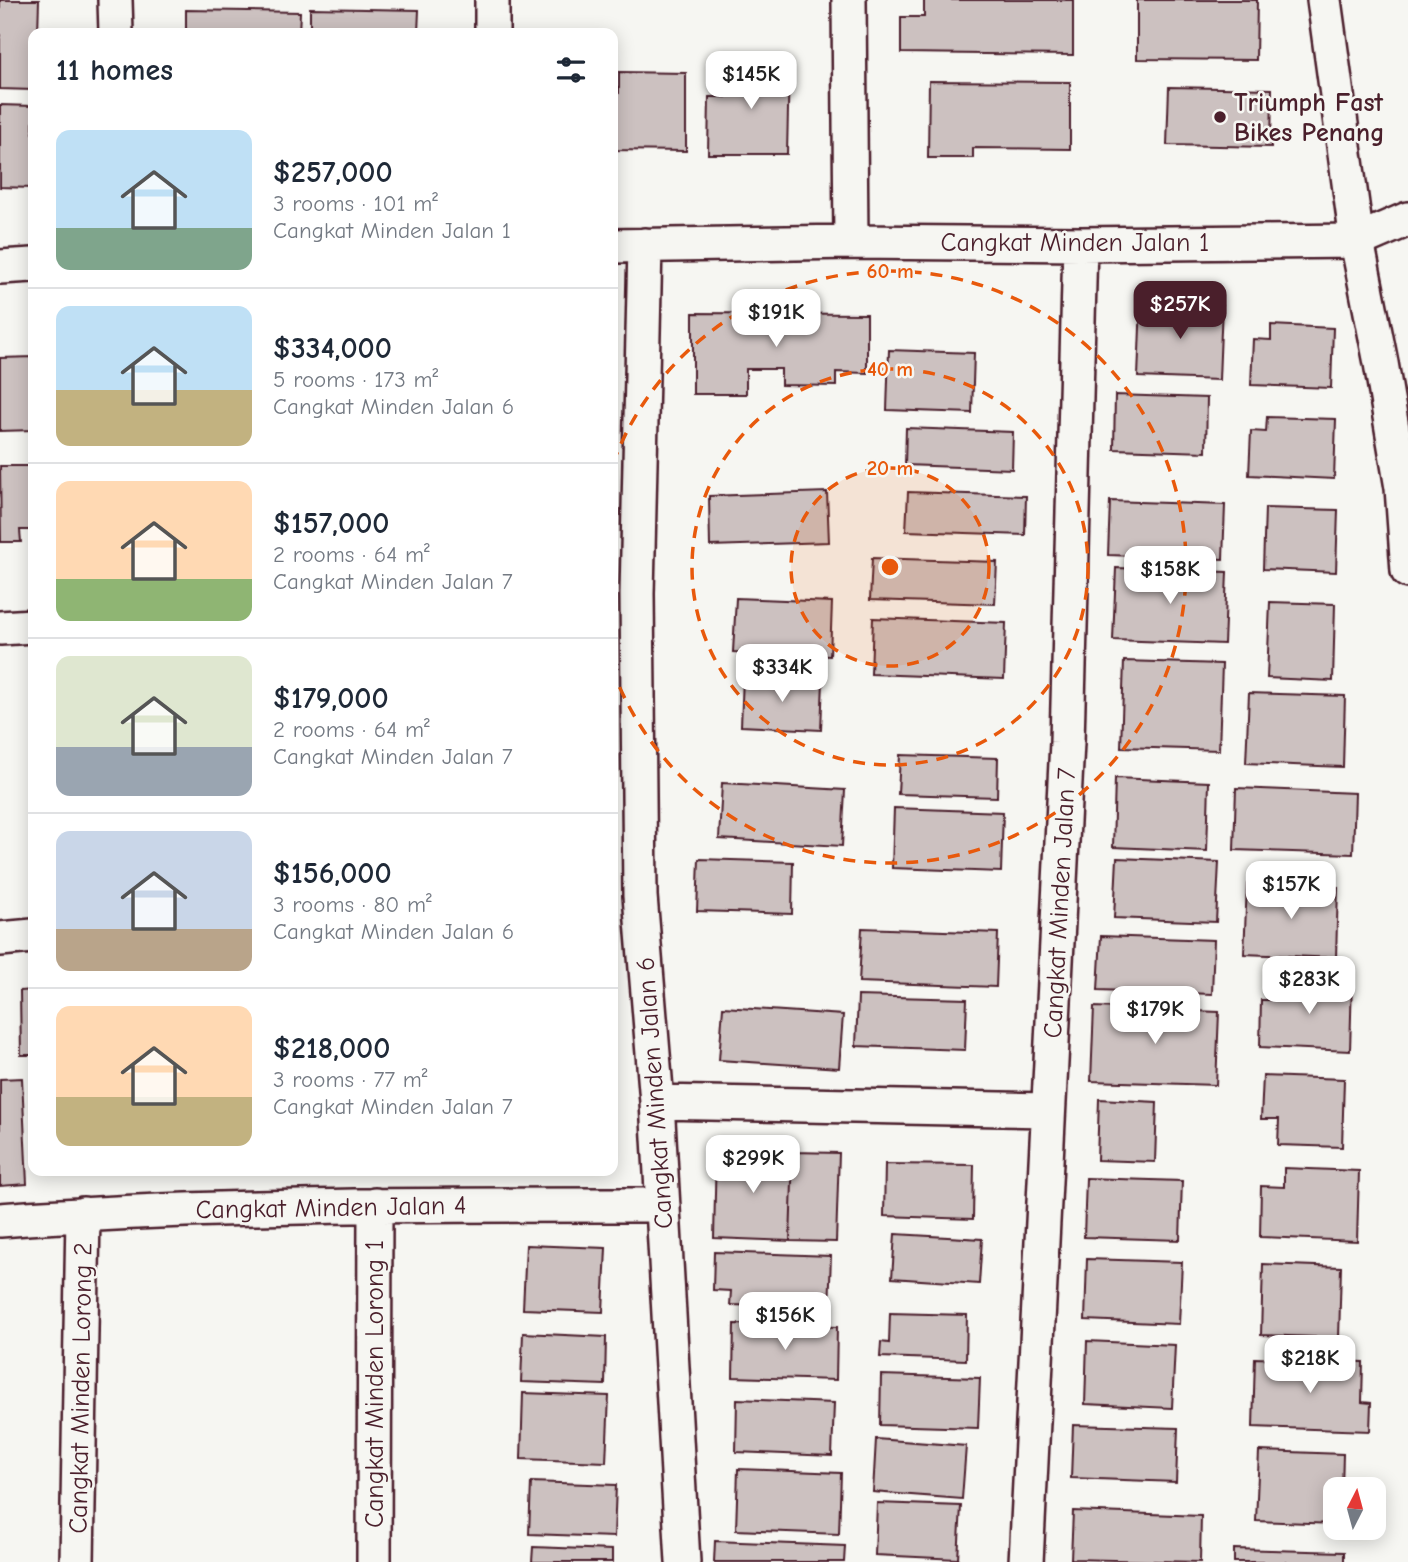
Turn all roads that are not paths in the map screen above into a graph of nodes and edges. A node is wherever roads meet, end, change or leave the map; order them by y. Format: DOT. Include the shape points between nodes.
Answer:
graph roads {
  1 [pos="116,0"];
  2 [pos="492,0"];
  3 [pos="849,0"];
  4 [pos="1324,0"];
  5 [pos="116,28"];
  6 [pos="492,28"];
  7 [pos="1408,219"];
  8 [pos="1357,241"];
  9 [pos="851,242"];
  10 [pos="1080,244"];
  11 [pos="629,246"];
  12 [pos="28,265"];
  13 [pos="0,267"];
  14 [pos="1408,571"];
  15 [pos="625,594"];
  16 [pos="28,626"];
  17 [pos="0,628"];
  18 [pos="626,897"];
  19 [pos="28,936"];
  20 [pos="0,939"];
  21 [pos="657,1102"];
  22 [pos="1048,1110"];
  23 [pos="375,1205"];
  24 [pos="663,1205"];
  25 [pos="83,1214"];
  26 [pos="0,1220"];
  27 [pos="77,1562"];
  28 [pos="374,1562"];
  29 [pos="683,1562"];
  30 [pos="1026,1562"];
  1 -- 5 [label="street"];
  2 -- 6 [label="street"];
  3 -- 9 [label="street"];
  4 -- 8 [label="street"];
  7 -- 8 [label="street, Cangkat Minden Jalan 1"];
  8 -- 10 [label="street, Cangkat Minden Jalan 1"];
  8 -- 14 [label="street" via="1402,488"];
  9 -- 10 [label="street, Cangkat Minden Jalan 1"];
  9 -- 11 [label="street, Cangkat Minden Jalan 1"];
  10 -- 22 [label="street, Cangkat Minden Jalan 7" via="1067,741"];
  11 -- 15 [label="street, Cangkat Minden Jalan 6"];
  12 -- 13 [label="street"];
  15 -- 18 [label="street, Cangkat Minden Jalan 6"];
  16 -- 17 [label="street"];
  18 -- 21 [label="street, Cangkat Minden Jalan 6"];
  19 -- 20 [label="street"];
  21 -- 22 [label="street"];
  21 -- 24 [label="street, Cangkat Minden Jalan 6"];
  22 -- 30 [label="street, Cangkat Minden Jalan 7"];
  23 -- 24 [label="street, Cangkat Minden Jalan 4"];
  23 -- 25 [label="street, Cangkat Minden Jalan 4"];
  23 -- 28 [label="street, Cangkat Minden Lorong 1"];
  24 -- 29 [label="street, Cangkat Minden Jalan 6"];
  25 -- 26 [label="street, Cangkat Minden Jalan 4"];
  25 -- 27 [label="street, Cangkat Minden Lorong 2"];
}
